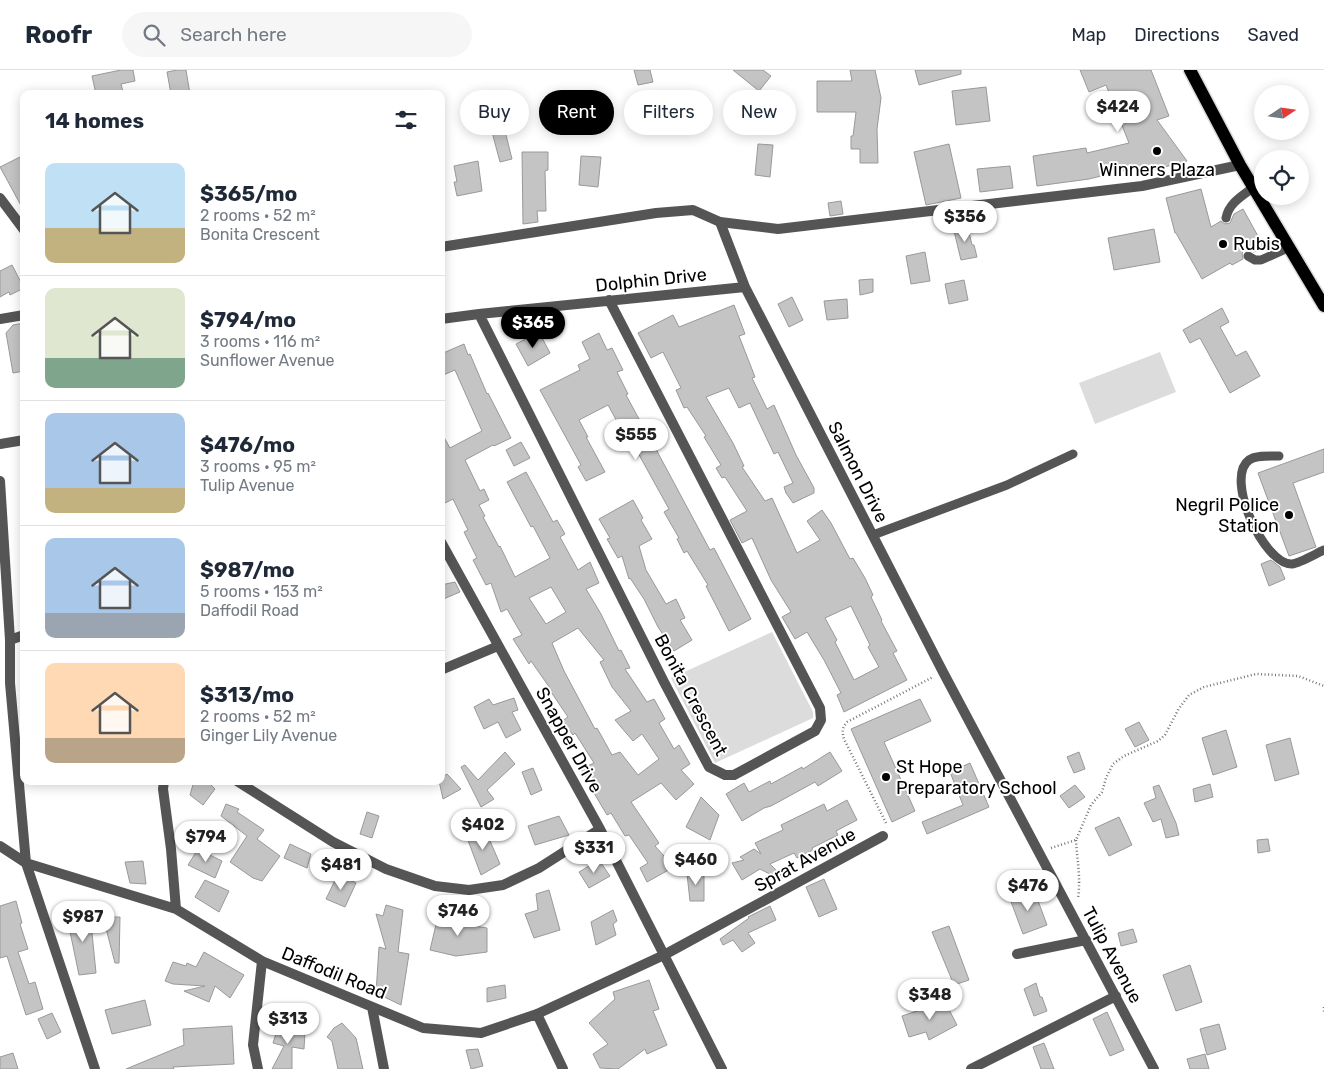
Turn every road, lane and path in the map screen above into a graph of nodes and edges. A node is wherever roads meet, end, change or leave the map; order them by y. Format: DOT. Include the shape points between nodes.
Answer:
graph roads {
  1 [pos="1190,70"];
  2 [pos="1240,165"];
  3 [pos="1254,187"];
  4 [pos="0,198"];
  5 [pos="1265,205"];
  6 [pos="1226,218"];
  7 [pos="720,222"];
  8 [pos="20,225"];
  9 [pos="445,246"];
  10 [pos="1290,247"];
  11 [pos="1248,256"];
  12 [pos="745,287"];
  13 [pos="609,300"];
  14 [pos="1324,306"];
  15 [pos="479,314"];
  16 [pos="20,316"];
  17 [pos="0,319"];
  18 [pos="445,319"];
  19 [pos="20,441"];
  20 [pos="0,444"];
  21 [pos="1072,454"];
  22 [pos="1279,456"];
  23 [pos="0,481"];
  24 [pos="873,535"];
  25 [pos="445,549"];
  26 [pos="1324,550"];
  27 [pos="20,636"];
  28 [pos="10,640"];
  29 [pos="498,646"];
  30 [pos="445,668"];
  31 [pos="943,672"];
  32 [pos="1324,686"];
  33 [pos="164,785"];
  34 [pos="243,785"];
  35 [pos="600,829"];
  36 [pos="882,836"];
  37 [pos="1076,840"];
  38 [pos="0,846"];
  39 [pos="1039,852"];
  40 [pos="26,863"];
  41 [pos="176,909"];
  42 [pos="1074,919"];
  43 [pos="1086,940"];
  44 [pos="1018,954"];
  45 [pos="664,955"];
  46 [pos="262,961"];
  47 [pos="1116,996"];
  48 [pos="372,1007"];
  49 [pos="1324,1007"];
  50 [pos="1324,1012"];
  51 [pos="537,1014"];
  52 [pos="94,1069"];
  53 [pos="258,1069"];
  54 [pos="384,1069"];
  55 [pos="563,1069"];
  56 [pos="722,1069"];
  57 [pos="972,1069"];
  58 [pos="1154,1069"];
  1 -- 2 [label="main road"];
  2 -- 3 [label="main road"];
  2 -- 7 [label="street" via="1142,186 778,229"];
  3 -- 6 [label="lane" via="1232,204"];
  4 -- 8 [label="street"];
  5 -- 10 [label="main road"];
  7 -- 9 [label="street" via="692,210 656,213"];
  7 -- 12 [label="street, Salmon Drive"];
  10 -- 11 [label="lane" via="1261,260"];
  10 -- 14 [label="main road"];
  12 -- 13 [label="street, Dolphin Drive"];
  12 -- 24 [label="street, Salmon Drive"];
  13 -- 15 [label="street, Dolphin Drive"];
  13 -- 15 [label="street, Bonita Crescent" via="820,708 821,720 816,731 734,775 725,775 709,767"];
  15 -- 18 [label="street, Dolphin Drive"];
  16 -- 17 [label="street"];
  19 -- 20 [label="street"];
  21 -- 24 [label="lane" via="1007,485"];
  22 -- 26 [label="lane" via="1249,460 1241,471 1240,485 1260,538 1283,561 1292,564"];
  23 -- 28 [label="street"];
  24 -- 31 [label="street, Salmon Drive"];
  25 -- 29 [label="street, Snapper Drive"];
  27 -- 28 [label="street"];
  28 -- 40 [label="street" via="10,683"];
  29 -- 30 [label="street"];
  29 -- 35 [label="street, Snapper Drive"];
  31 -- 36 [label="path" via="844,726 844,739 888,826 888,831"];
  31 -- 39 [label="street, Tulip Avenue"];
  32 -- 37 [label="path" via="1298,676 1256,674 1204,687 1189,695 1165,735 1113,764"];
  33 -- 41 [label="street"];
  34 -- 35 [label="street" via="334,842 386,869 436,886 469,890 503,885 540,868"];
  35 -- 45 [label="street, Snapper Drive"];
  36 -- 45 [label="street, Sprat Avenue"];
  37 -- 39 [label="path"];
  37 -- 42 [label="path" via="1080,870"];
  38 -- 40 [label="street, Daffodil Road"];
  39 -- 42 [label="street, Tulip Avenue"];
  40 -- 41 [label="street, Daffodil Road"];
  40 -- 52 [label="street"];
  41 -- 46 [label="street, Daffodil Road"];
  42 -- 43 [label="street, Tulip Avenue"];
  43 -- 44 [label="street"];
  43 -- 47 [label="street, Tulip Avenue"];
  45 -- 51 [label="street, Daffodil Road"];
  45 -- 56 [label="street, Snapper Drive"];
  46 -- 48 [label="street, Daffodil Road"];
  46 -- 53 [label="street" via="253,1045"];
  47 -- 57 [label="street"];
  47 -- 58 [label="street, Tulip Avenue"];
  48 -- 51 [label="street, Daffodil Road" via="423,1028 481,1033"];
  48 -- 54 [label="street"];
  49 -- 50 [label="path"];
  51 -- 55 [label="street"];
}
